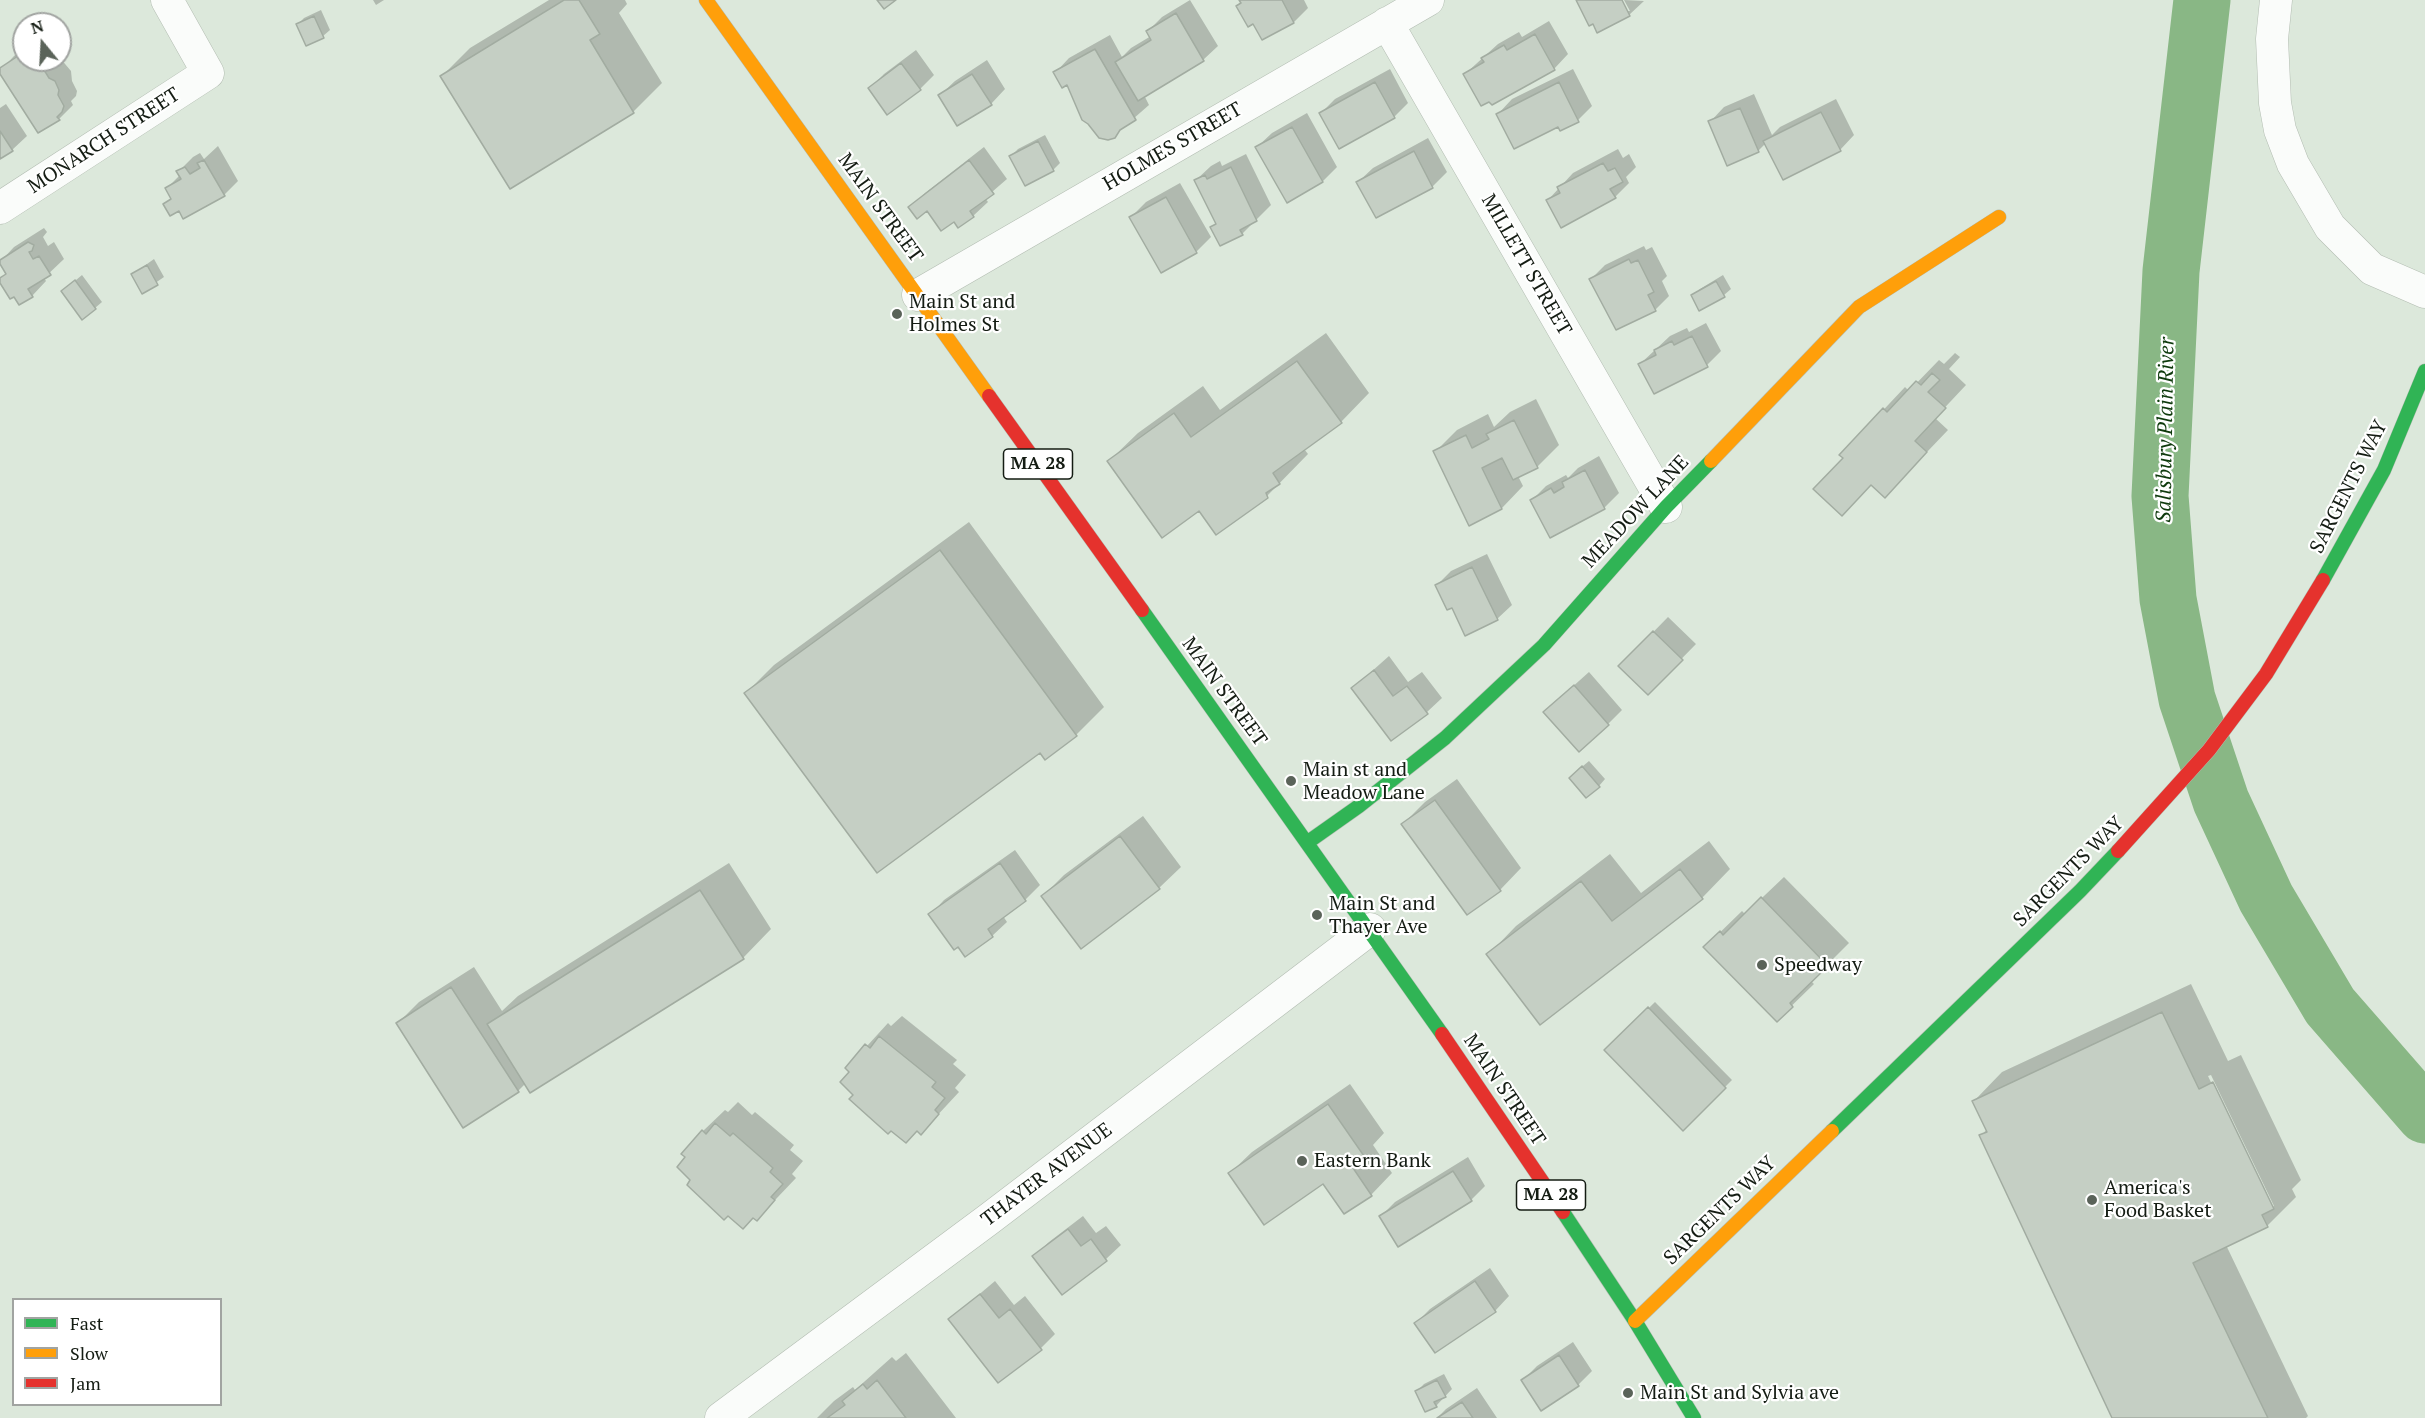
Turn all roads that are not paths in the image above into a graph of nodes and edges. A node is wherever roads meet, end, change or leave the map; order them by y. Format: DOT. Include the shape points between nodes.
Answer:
graph roads {
  1 [pos="167,0"];
  2 [pos="706,0"];
  3 [pos="1428,0"];
  4 [pos="2276,0"];
  5 [pos="1387,23"];
  6 [pos="0,208"];
  7 [pos="1999,217"];
  8 [pos="2425,292"];
  9 [pos="918,295"];
  10 [pos="2425,370"];
  11 [pos="1666,507"];
  12 [pos="1308,842"];
  13 [pos="1370,929"];
  14 [pos="1635,1321"];
  15 [pos="1684,1414"];
  16 [pos="721,1418"];
  1 -- 6 [label="street, MONARCH STREET" via="208,73"];
  2 -- 9 [label="main road, MAIN STREET / MA 28"];
  3 -- 5 [label="street, HOLMES STREET"];
  4 -- 8 [label="street" via="2272,39 2275,103 2293,164 2330,227 2372,269"];
  5 -- 9 [label="street, HOLMES STREET"];
  5 -- 11 [label="street, MILLETT STREET"];
  7 -- 11 [label="main road, MEADOW LANE" via="1859,307"];
  9 -- 12 [label="main road, MAIN STREET / MA 28"];
  10 -- 14 [label="main road, SARGENTS WAY" via="2384,470 2338,555 2266,674 2209,750 2080,891"];
  11 -- 12 [label="main road, MEADOW LANE" via="1544,645 1462,723"];
  12 -- 13 [label="main road, MAIN STREET / MA 28"];
  13 -- 14 [label="main road, MAIN STREET / MA 28"];
  13 -- 16 [label="street, THAYER AVENUE"];
  14 -- 15 [label="main road, MAIN STREET / MA 28"];
}
